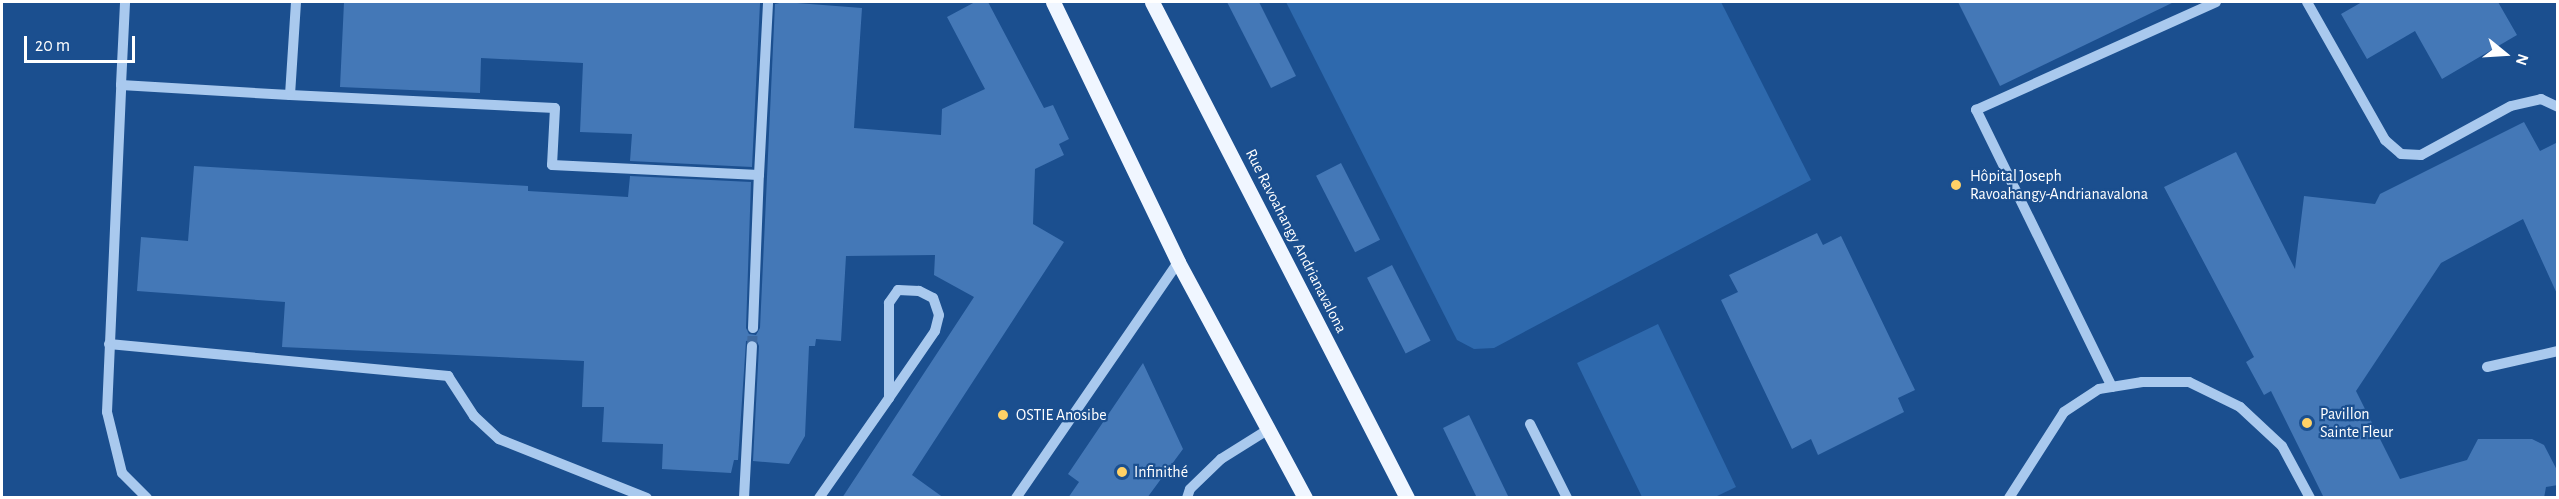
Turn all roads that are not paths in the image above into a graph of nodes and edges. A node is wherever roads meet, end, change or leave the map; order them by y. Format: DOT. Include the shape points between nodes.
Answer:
graph roads {
  1 [pos="125,2"];
  2 [pos="296,2"];
  3 [pos="768,2"];
  4 [pos="1053,2"];
  5 [pos="1152,2"];
  6 [pos="2216,2"];
  7 [pos="2307,2"];
  8 [pos="121,85"];
  9 [pos="290,95"];
  10 [pos="2558,107"];
  11 [pos="759,175"];
  12 [pos="1178,262"];
  13 [pos="753,328"];
  14 [pos="110,344"];
  15 [pos="752,346"];
  16 [pos="2558,351"];
  17 [pos="2487,367"];
  18 [pos="2112,387"];
  19 [pos="889,398"];
  20 [pos="1530,424"];
  21 [pos="1269,429"];
  22 [pos="1304,497"];
  23 [pos="147,498"];
  24 [pos="647,498"];
  25 [pos="744,498"];
  26 [pos="819,498"];
  27 [pos="1016,498"];
  28 [pos="1187,498"];
  29 [pos="1407,498"];
  30 [pos="1567,498"];
  31 [pos="2009,498"];
  32 [pos="2310,498"];
  1 -- 8 [label="street"];
  2 -- 9 [label="street"];
  3 -- 11 [label="street"];
  4 -- 12 [label="main road"];
  5 -- 29 [label="main road, Rue Ravoahangy Andrianavalona"];
  6 -- 18 [label="street" via="1976,110"];
  7 -- 10 [label="street" via="2385,140 2401,154 2421,156 2511,106 2541,99"];
  8 -- 9 [label="street"];
  8 -- 14 [label="street"];
  9 -- 11 [label="street" via="555,108 552,165"];
  11 -- 13 [label="street"];
  12 -- 21 [label="main road"];
  12 -- 27 [label="street"];
  14 -- 23 [label="street" via="106,412 122,472"];
  14 -- 24 [label="street" via="448,376 474,416 500,439"];
  15 -- 25 [label="street"];
  16 -- 17 [label="street"];
  18 -- 31 [label="street" via="2099,389 2064,412"];
  18 -- 32 [label="street" via="2142,382 2189,382 2240,407 2282,446"];
  19 -- 19 [label="street" via="935,331 939,315 933,298 919,291 898,290 889,303"];
  19 -- 26 [label="street"];
  20 -- 30 [label="street"];
  21 -- 22 [label="main road"];
  21 -- 28 [label="street" via="1221,459 1190,489"];
}
